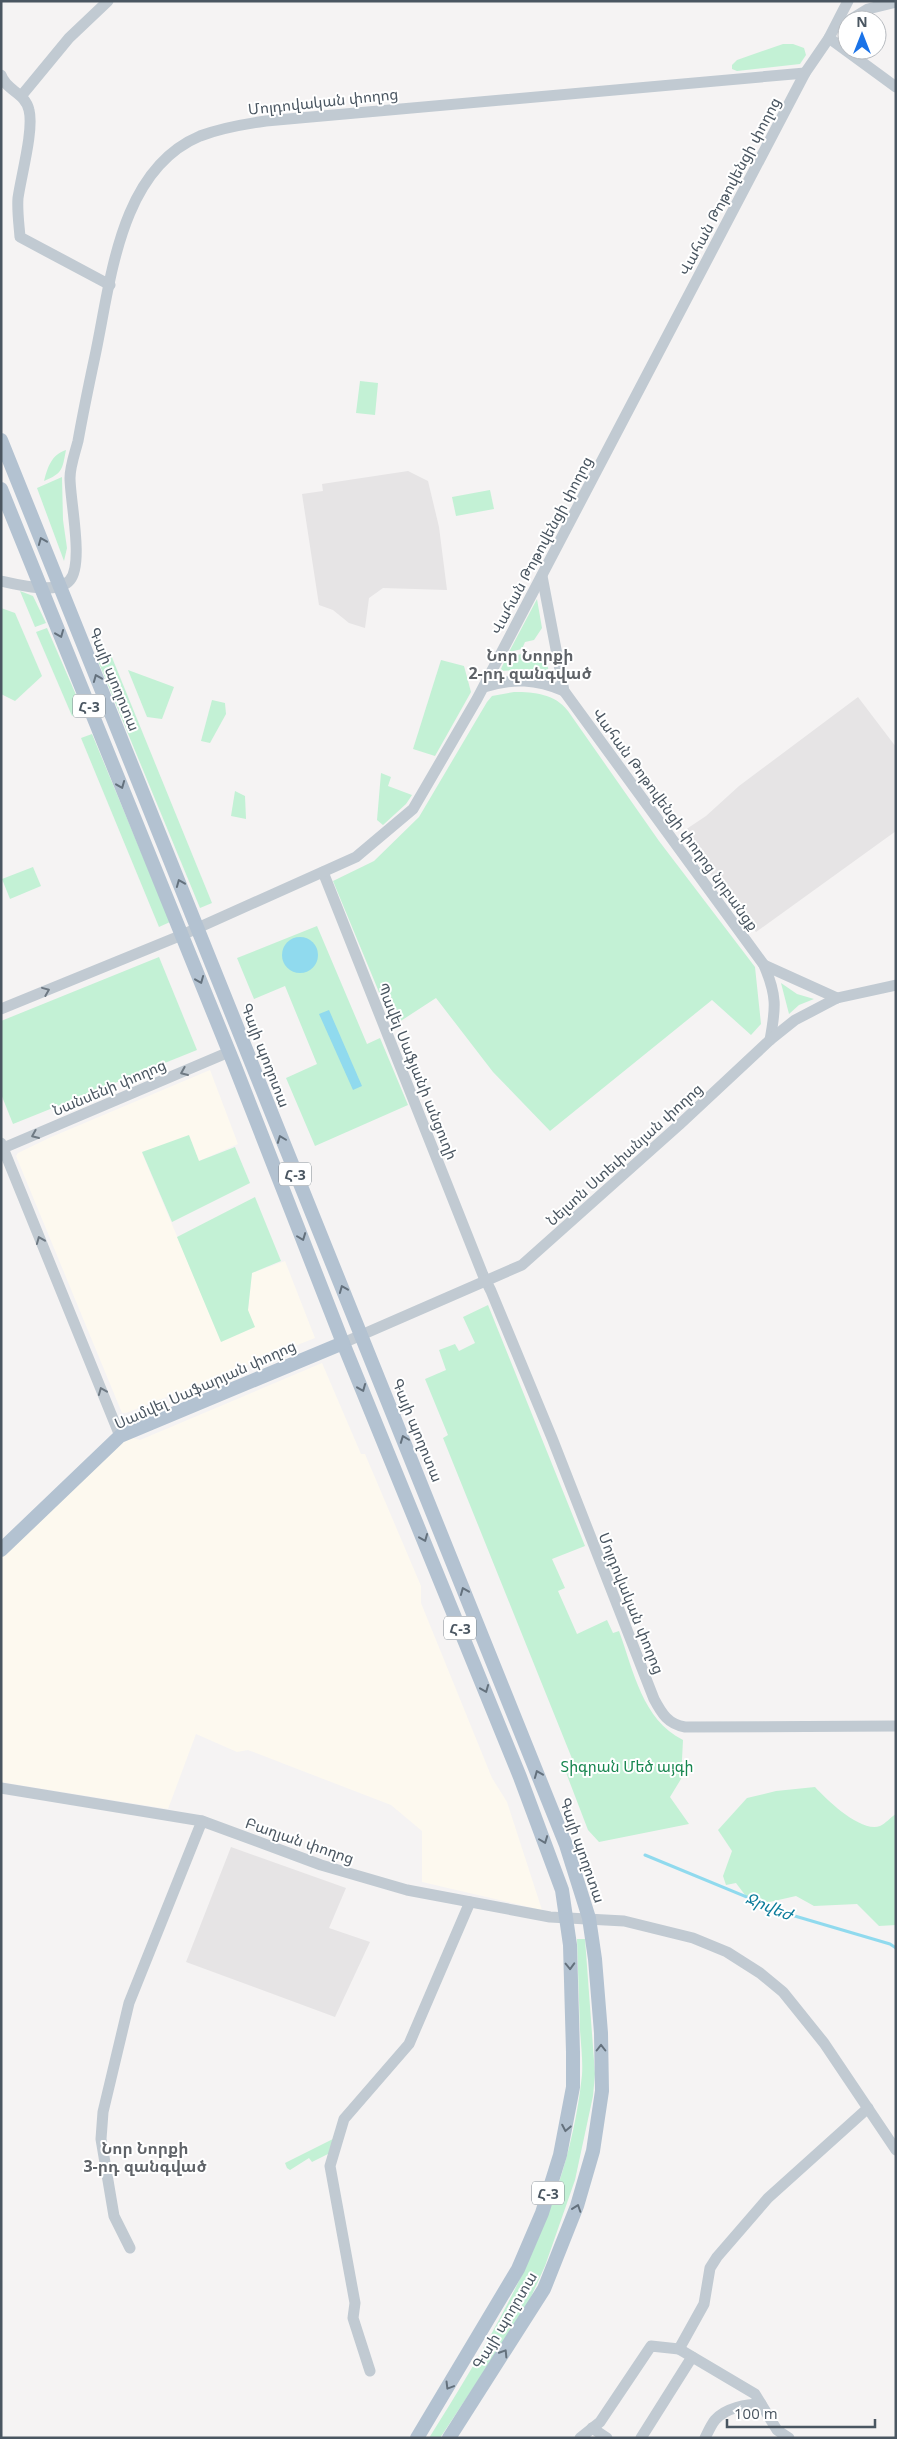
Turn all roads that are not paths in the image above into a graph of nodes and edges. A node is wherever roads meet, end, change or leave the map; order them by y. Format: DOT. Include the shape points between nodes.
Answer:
graph roads {
  1 [pos="108,1"];
  2 [pos="848,1"];
  3 [pos="896,2"];
  4 [pos="866,10"];
  5 [pos="837,31"];
  6 [pos="829,38"];
  7 [pos="805,73"];
  8 [pos="1,75"];
  9 [pos="896,87"];
  10 [pos="22,95"];
  11 [pos="110,285"];
  12 [pos="1,440"];
  13 [pos="1,489"];
  14 [pos="542,576"];
  15 [pos="1,581"];
  16 [pos="60,586"];
  17 [pos="42,589"];
  18 [pos="484,687"];
  19 [pos="564,690"];
  20 [pos="323,872"];
  21 [pos="198,928"];
  22 [pos="182,935"];
  23 [pos="764,965"];
  24 [pos="896,985"];
  25 [pos="837,998"];
  26 [pos="1,1009"];
  27 [pos="770,1040"];
  28 [pos="229,1052"];
  29 [pos="2,1147"];
  30 [pos="486,1282"];
  31 [pos="362,1334"];
  32 [pos="343,1343"];
  33 [pos="120,1436"];
  34 [pos="1,1550"];
  35 [pos="896,1726"];
  36 [pos="1,1788"];
  37 [pos="202,1821"];
  38 [pos="470,1902"];
  39 [pos="566,1918"];
  40 [pos="589,1918"];
  41 [pos="868,2108"];
  42 [pos="896,2150"];
  43 [pos="130,2248"];
  44 [pos="680,2349"];
  45 [pos="692,2356"];
  46 [pos="370,2371"];
  47 [pos="761,2404"];
  48 [pos="592,2428"];
  49 [pos="418,2438"];
  50 [pos="449,2438"];
  51 [pos="580,2438"];
  52 [pos="607,2438"];
  53 [pos="640,2438"];
  54 [pos="705,2438"];
  55 [pos="789,2438"];
  1 -- 10 [label="street" via="69,38"];
  2 -- 6 [label="street"];
  3 -- 4 [label="street"];
  5 -- 6 [label="street"];
  6 -- 7 [label="street"];
  6 -- 9 [label="street"];
  7 -- 11 [label="street, Մոլդովական փողոց" via="266,120 200,136 169,155 142,187 126,217"];
  7 -- 14 [label="street, Վահան Թոթովենցի փողոց"];
  8 -- 10 [label="street" via="6,85"];
  10 -- 11 [label="street" via="31,119 18,200 20,236"];
  11 -- 16 [label="street, Մոլդովական փողոց" via="70,477 76,553 74,570 70,580"];
  16 -- 12 [label="main road, Գայի պողոտա / Հ-3, one-way"];
  13 -- 17 [label="main road, Գայի պողոտա / Հ-3"];
  14 -- 18 [label="street, Վահան Թոթովենցի փողոց"];
  14 -- 19 [label="street, Վահան Թոթովենցի փողոց նրբանցք"];
  15 -- 17 [label="street"];
  16 -- 17 [label="street"];
  21 -- 16 [label="main road, Գայի պողոտա / Հ-3, one-way"];
  17 -- 22 [label="main road, Գայի պողոտա / Հ-3, one-way"];
  18 -- 19 [label="street" via="518,680 536,681"];
  18 -- 20 [label="street, Վահան Թոթովենցի փողոց" via="413,809 356,857"];
  19 -- 23 [label="street, Վահան Թոթովենցի փողոց նրբանցք"];
  20 -- 21 [label="street, Վահան Թոթովենցի փողոց"];
  20 -- 30 [label="street, Պավել Սաֆյանի անցուղի"];
  21 -- 22 [label="street"];
  31 -- 21 [label="main road, Գայի պողոտա / Հ-3, one-way" via="295,1175"];
  26 -- 22 [label="street, one-way"];
  22 -- 28 [label="main road, Գայի պողոտա / Հ-3, one-way"];
  23 -- 25 [label="street, Վահան Թոթովենցի փողոց նրբանցք"];
  23 -- 27 [label="street, Վահան Թոթովենցի փողոց նրբանցք" via="774,989 775,1012"];
  24 -- 25 [label="street, Նելսոն Ստեփանյան փողոց"];
  25 -- 27 [label="street, Նելսոն Ստեփանյան փողոց" via="795,1020"];
  27 -- 30 [label="street, Նելսոն Ստեփանյան փողոց" via="522,1265"];
  28 -- 29 [label="street, Նանսենի փողոց, one-way"];
  28 -- 32 [label="main road, Գայի պողոտա / Հ-3, one-way"];
  33 -- 29 [label="street, one-way"];
  30 -- 31 [label="street, Նելսոն Ստեփանյան փողոց"];
  30 -- 35 [label="street, Մոլդովական փողոց" via="663,1716 674,1725 685,1727"];
  31 -- 32 [label="street, Նելսոն Ստեփանյան փողոց"];
  40 -- 31 [label="main road, Գայի պողոտա / Հ-3, one-way" via="566,1845"];
  32 -- 33 [label="main road, Սամվել Սաֆարյան փողոց"];
  32 -- 39 [label="main road, Գայի պողոտա / Հ-3, one-way" via="520,1776 562,1890"];
  33 -- 34 [label="main road, Սամվել Սաֆարյան փողոց"];
  36 -- 37 [label="street, Բաղյան փողոց"];
  37 -- 38 [label="street, Բաղյան փողոց" via="321,1865 407,1890"];
  37 -- 43 [label="street" via="129,2003 103,2112 101,2140 114,2216"];
  38 -- 39 [label="street, Բաղյան փողոց"];
  38 -- 46 [label="street" via="409,2044 344,2119 330,2166 355,2303 353,2318"];
  39 -- 40 [label="street, Բաղյան փողոց"];
  39 -- 49 [label="main road, Գայի պողոտա / Հ-3, one-way" via="570,1945 573,2088 560,2155 542,2214 518,2269"];
  40 -- 41 [label="street, Բաղյան փողոց" via="637,1924 693,1938 727,1952 760,1973 783,1992 808,2021"];
  50 -- 40 [label="main road, Գայի պողոտա / Հ-3, one-way" via="544,2289 578,2206 593,2152 602,2091 601,2033"];
  41 -- 42 [label="street, Բաղյան փողոց"];
  41 -- 44 [label="street" via="768,2198 717,2257 710,2268 704,2304"];
  44 -- 45 [label="street"];
  44 -- 48 [label="street" via="651,2346 600,2422"];
  45 -- 47 [label="street" via="755,2394"];
  45 -- 53 [label="street"];
  47 -- 54 [label="street" via="729,2410 715,2419"];
  47 -- 55 [label="street" via="777,2430"];
  48 -- 51 [label="street"];
  48 -- 52 [label="street"];
}
